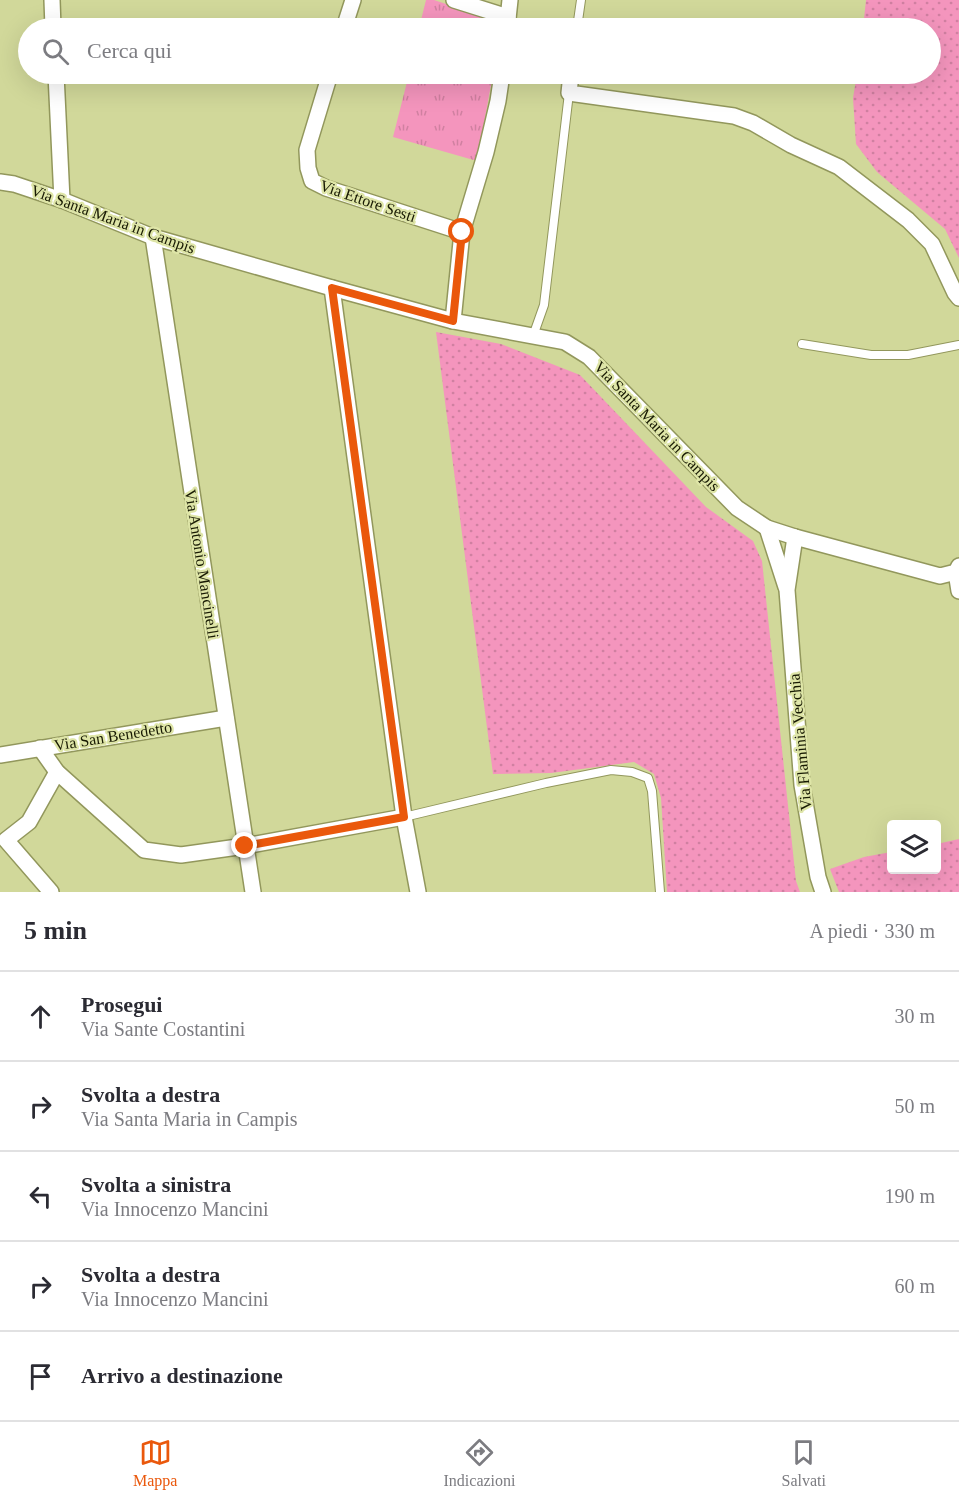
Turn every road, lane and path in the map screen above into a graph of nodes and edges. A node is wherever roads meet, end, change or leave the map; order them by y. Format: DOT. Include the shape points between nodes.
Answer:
graph roads {
  1 [pos="52,0"];
  2 [pos="353,0"];
  3 [pos="454,0"];
  4 [pos="510,0"];
  5 [pos="581,0"];
  6 [pos="53,18"];
  7 [pos="347,18"];
  8 [pos="496,18"];
  9 [pos="508,18"];
  10 [pos="578,18"];
  11 [pos="56,84"];
  12 [pos="327,84"];
  13 [pos="501,84"];
  14 [pos="570,84"];
  15 [pos="569,93"];
  16 [pos="0,182"];
  17 [pos="62,200"];
  18 [pos="462,232"];
  19 [pos="153,237"];
  20 [pos="332,288"];
  21 [pos="959,298"];
  22 [pos="453,321"];
  23 [pos="533,336"];
  24 [pos="802,344"];
  25 [pos="959,345"];
  26 [pos="766,528"];
  27 [pos="795,537"];
  28 [pos="957,569"];
  29 [pos="788,590"];
  30 [pos="959,591"];
  31 [pos="226,718"];
  32 [pos="40,748"];
  33 [pos="0,755"];
  34 [pos="57,772"];
  35 [pos="404,817"];
  36 [pos="245,846"];
  37 [pos="51,892"];
  38 [pos="253,892"];
  39 [pos="418,892"];
  40 [pos="660,892"];
  41 [pos="823,892"];
  1 -- 6 [label="street"];
  2 -- 7 [label="street"];
  3 -- 8 [label="street"];
  4 -- 9 [label="street"];
  5 -- 10 [label="lane"];
  11 -- 17 [label="street"];
  12 -- 18 [label="street, Via Ettore Sesti" via="307,150 312,182"];
  13 -- 18 [label="street" via="486,152"];
  14 -- 15 [label="street"];
  15 -- 21 [label="street" via="734,116 839,167 908,220 932,244"];
  15 -- 23 [label="lane" via="544,305"];
  16 -- 17 [label="street, Via Santa Maria in Campis"];
  17 -- 19 [label="street, Via Santa Maria in Campis"];
  18 -- 22 [label="street"];
  19 -- 20 [label="street, Via Santa Maria in Campis"];
  19 -- 31 [label="street, Via Antonio Mancinelli"];
  20 -- 22 [label="street, Via Santa Maria in Campis"];
  20 -- 35 [label="street"];
  22 -- 23 [label="street, Via Santa Maria in Campis"];
  23 -- 26 [label="street, Via Santa Maria in Campis" via="565,342 589,357 737,508"];
  24 -- 25 [label="lane" via="872,355 908,355"];
  26 -- 27 [label="street, Via Santa Maria in Campis"];
  26 -- 29 [label="street, Via Flaminia Vecchia"];
  27 -- 28 [label="street, Via Santa Maria in Campis" via="940,576"];
  27 -- 29 [label="street, Via Flaminia Vecchia"];
  28 -- 30 [label="street"];
  29 -- 41 [label="street, Via Flaminia Vecchia" via="802,785"];
  31 -- 32 [label="street, Via San Benedetto"];
  31 -- 36 [label="street, Via Antonio Mancinelli"];
  32 -- 33 [label="street, Via San Benedetto"];
  32 -- 34 [label="street"];
  34 -- 36 [label="street" via="144,850 181,855"];
  34 -- 37 [label="street" via="29,822 6,840"];
  35 -- 36 [label="street"];
  35 -- 39 [label="street"];
  35 -- 40 [label="lane" via="611,770 632,772 648,778 652,791"];
  36 -- 38 [label="street, Via Antonio Mancinelli"];
}
